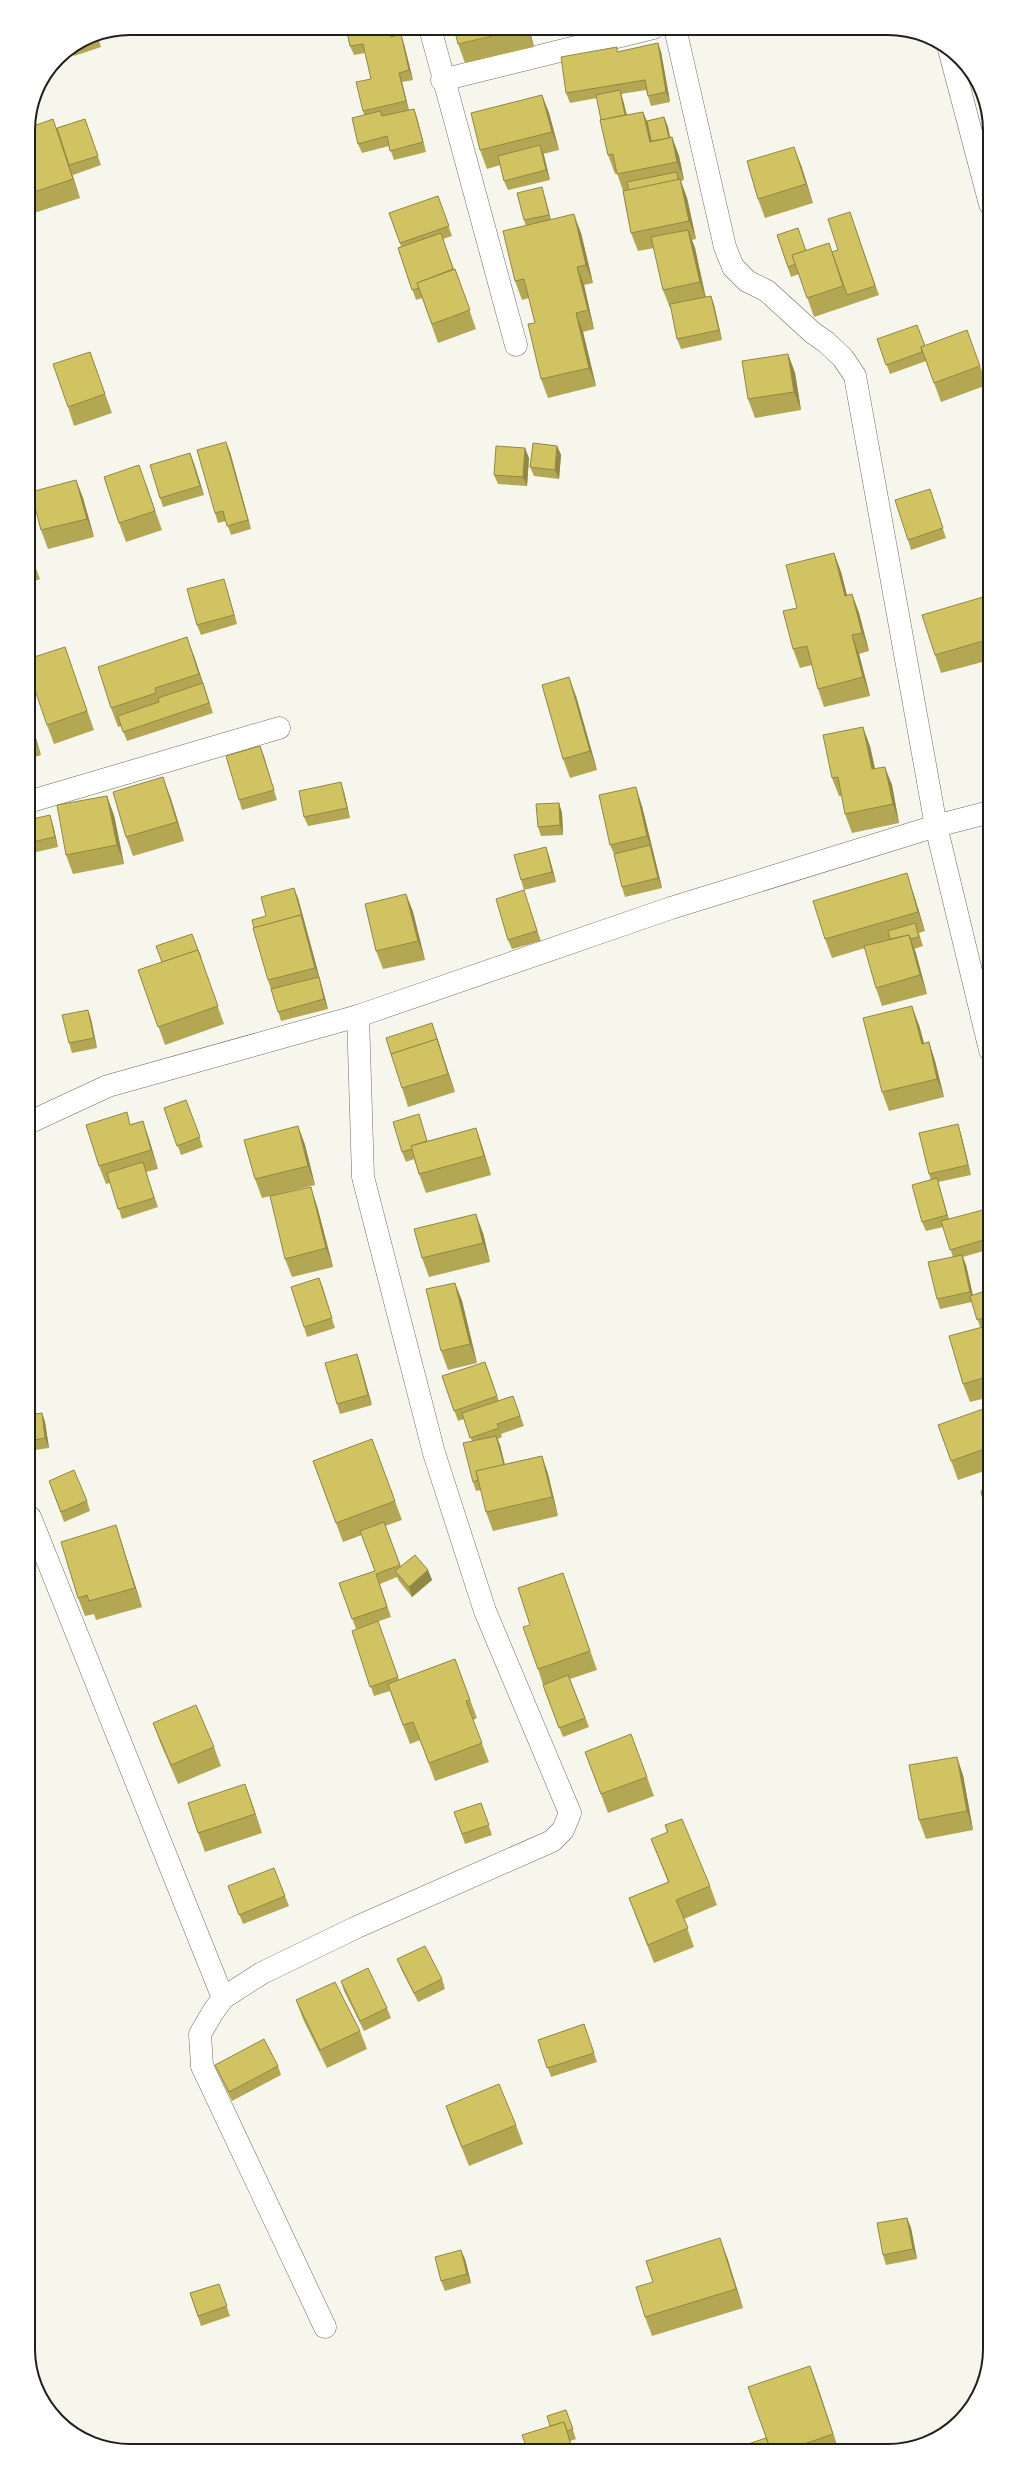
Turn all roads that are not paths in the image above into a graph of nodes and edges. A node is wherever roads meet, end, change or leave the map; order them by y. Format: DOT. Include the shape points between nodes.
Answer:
graph roads {
  1 [pos="432,35"];
  2 [pos="625,35"];
  3 [pos="677,35"];
  4 [pos="952,60"];
  5 [pos="442,80"];
  6 [pos="983,178"];
  7 [pos="516,345"];
  8 [pos="279,728"];
  9 [pos="35,800"];
  10 [pos="983,814"];
  11 [pos="936,826"];
  12 [pos="358,1016"];
  13 [pos="983,1021"];
  14 [pos="35,1120"];
  15 [pos="35,1530"];
  16 [pos="223,1998"];
  17 [pos="325,2327"];
  1 -- 5 [label="street"];
  2 -- 5 [label="street"];
  3 -- 11 [label="street" via="726,247 733,267 747,281 767,290 826,342 843,358 855,376"];
  4 -- 6 [label="street"];
  5 -- 7 [label="street"];
  8 -- 9 [label="street"];
  10 -- 11 [label="street"];
  11 -- 12 [label="street" via="672,908"];
  11 -- 13 [label="street"];
  12 -- 14 [label="street" via="108,1086"];
  12 -- 16 [label="street" via="363,1177 434,1453 485,1611 570,1813 563,1830 552,1841 289,1960 262,1973"];
  15 -- 16 [label="street"];
  16 -- 17 [label="street" via="200,2034 202,2066"];
}
